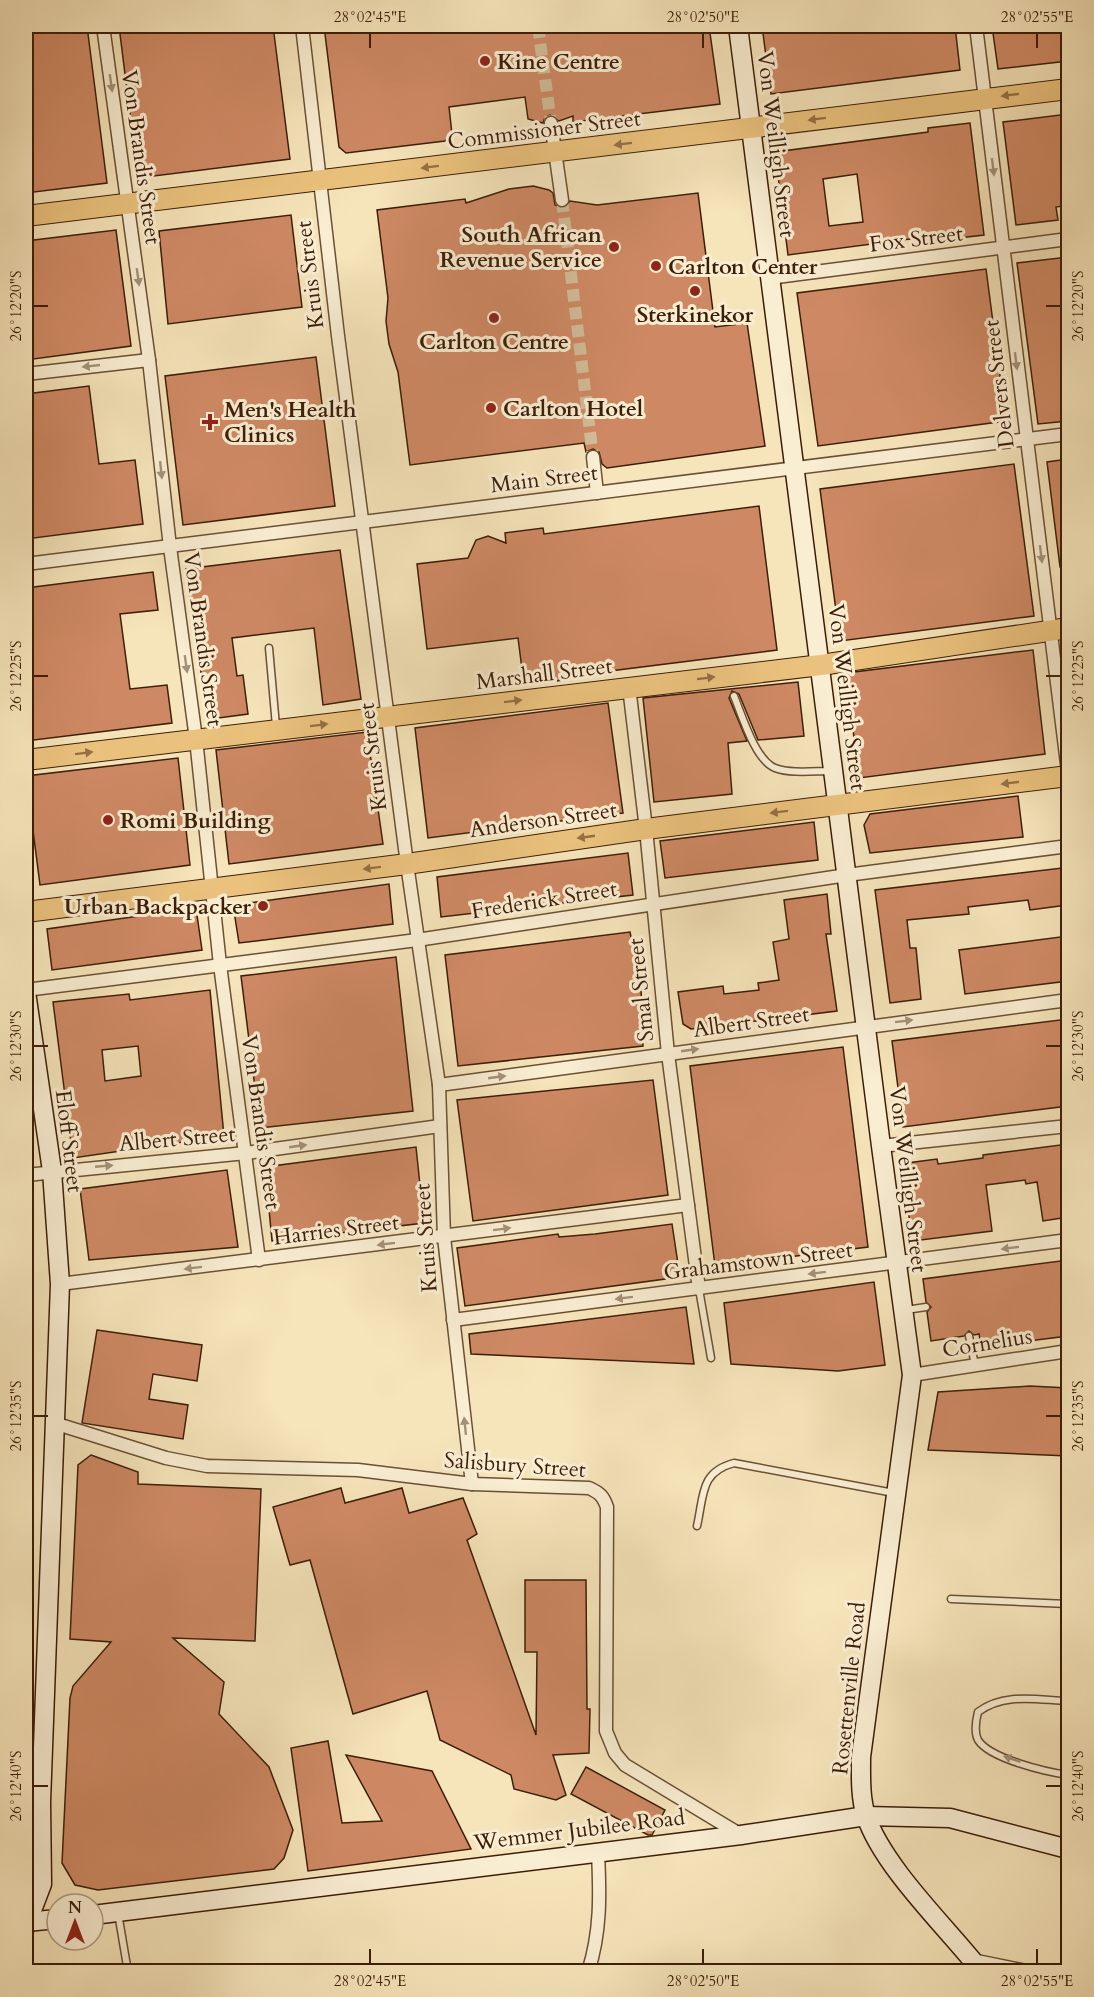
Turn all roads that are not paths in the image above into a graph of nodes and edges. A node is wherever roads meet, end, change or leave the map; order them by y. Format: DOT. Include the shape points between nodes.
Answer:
graph roads {
  1 [pos="103,26"];
  2 [pos="302,26"];
  3 [pos="738,26"];
  4 [pos="976,26"];
  5 [pos="1068,88"];
  6 [pos="986,98"];
  7 [pos="551,123"];
  8 [pos="752,128"];
  9 [pos="555,152"];
  10 [pos="319,180"];
  11 [pos="562,200"];
  12 [pos="128,204"];
  13 [pos="26,216"];
  14 [pos="1068,239"];
  15 [pos="1003,248"];
  16 [pos="769,278"];
  17 [pos="149,360"];
  18 [pos="26,374"];
  19 [pos="1068,434"];
  20 [pos="1026,440"];
  21 [pos="593,457"];
  22 [pos="795,470"];
  23 [pos="597,493"];
  24 [pos="362,523"];
  25 [pos="170,547"];
  26 [pos="26,564"];
  27 [pos="1060,629"];
  28 [pos="269,648"];
  29 [pos="821,664"];
  30 [pos="629,687"];
  31 [pos="734,696"];
  32 [pos="389,717"];
  33 [pos="277,730"];
  34 [pos="196,739"];
  35 [pos="26,760"];
  36 [pos="833,771"];
  37 [pos="1068,774"];
  38 [pos="837,805"];
  39 [pos="646,829"];
  40 [pos="1068,846"];
  41 [pos="406,864"];
  42 [pos="847,875"];
  43 [pos="210,887"];
  44 [pos="652,903"];
  45 [pos="26,912"];
  46 [pos="417,940"];
  47 [pos="220,965"];
  48 [pos="26,991"];
  49 [pos="1068,1000"];
  50 [pos="865,1026"];
  51 [pos="668,1054"];
  52 [pos="439,1085"];
  53 [pos="440,1126"];
  54 [pos="1068,1126"];
  55 [pos="881,1146"];
  56 [pos="246,1153"];
  57 [pos="52,1171"];
  58 [pos="26,1175"];
  59 [pos="688,1205"];
  60 [pos="444,1237"];
  61 [pos="1068,1240"];
  62 [pos="259,1260"];
  63 [pos="896,1263"];
  64 [pos="60,1284"];
  65 [pos="699,1288"];
  66 [pos="926,1307"];
  67 [pos="903,1311"];
  68 [pos="453,1320"];
  69 [pos="969,1336"];
  70 [pos="1068,1351"];
  71 [pos="711,1358"];
  72 [pos="975,1365"];
  73 [pos="912,1375"];
  74 [pos="54,1423"];
  75 [pos="472,1484"];
  76 [pos="896,1493"];
  77 [pos="697,1526"];
  78 [pos="951,1599"];
  79 [pos="1068,1604"];
  80 [pos="1068,1701"];
  81 [pos="1068,1775"];
  82 [pos="41,1802"];
  83 [pos="866,1816"];
  84 [pos="741,1835"];
  85 [pos="26,1848"];
  86 [pos="1068,1849"];
  87 [pos="598,1853"];
  88 [pos="118,1912"];
  89 [pos="105,1914"];
  90 [pos="45,1921"];
  91 [pos="26,1923"];
  92 [pos="975,1966"];
  93 [pos="128,1971"];
  94 [pos="588,1971"];
  95 [pos="1031,1971"];
  1 -- 12 [label="street, Von Brandis Street, one-way"];
  2 -- 10 [label="street, Kruis Street"];
  3 -- 8 [label="street, Von Weilligh Street"];
  4 -- 6 [label="street, Delvers Street"];
  5 -- 6 [label="main road, Commissioner Street, one-way"];
  6 -- 8 [label="main road, Commissioner Street, one-way"];
  6 -- 15 [label="street, Delvers Street, one-way"];
  7 -- 9 [label="street"];
  8 -- 9 [label="main road, Commissioner Street, one-way"];
  8 -- 16 [label="street, Von Weilligh Street"];
  9 -- 10 [label="main road, Commissioner Street, one-way"];
  9 -- 11 [label="street"];
  10 -- 12 [label="main road, Commissioner Street"];
  10 -- 24 [label="street, Kruis Street"];
  12 -- 13 [label="main road, Commissioner Street"];
  12 -- 17 [label="street, Von Brandis Street, one-way"];
  14 -- 15 [label="street, Fox Street"];
  15 -- 16 [label="street, Fox Street"];
  15 -- 20 [label="street, Delvers Street, one-way"];
  16 -- 22 [label="street, Von Weilligh Street"];
  17 -- 18 [label="street, one-way"];
  17 -- 25 [label="street, Von Brandis Street, one-way"];
  19 -- 20 [label="street, Main Street"];
  20 -- 22 [label="street, Main Street"];
  20 -- 27 [label="street, Delvers Street, one-way"];
  21 -- 23 [label="street"];
  22 -- 23 [label="street, Main Street"];
  22 -- 29 [label="street, Von Weilligh Street"];
  23 -- 24 [label="street, Main Street"];
  24 -- 25 [label="street, Main Street"];
  24 -- 32 [label="street, Kruis Street"];
  25 -- 26 [label="street, Main Street"];
  25 -- 34 [label="street, Von Brandis Street, one-way"];
  27 -- 29 [label="main road, Marshall Street"];
  27 -- 37 [label="street, Delvers Street"];
  28 -- 33 [label="lane"];
  30 -- 29 [label="main road, Marshall Street, one-way"];
  29 -- 36 [label="street, Von Weilligh Street"];
  32 -- 30 [label="main road, Marshall Street, one-way"];
  30 -- 39 [label="street, Smal Street"];
  31 -- 36 [label="lane" via="766,763 776,768"];
  33 -- 32 [label="main road, Marshall Street, one-way"];
  32 -- 41 [label="street, Kruis Street"];
  33 -- 34 [label="main road, Marshall Street"];
  35 -- 34 [label="main road, Marshall Street, one-way"];
  34 -- 43 [label="street, Von Brandis Street"];
  36 -- 38 [label="street, Von Weilligh Street"];
  37 -- 38 [label="main road, Anderson Street, one-way"];
  38 -- 39 [label="main road, Anderson Street, one-way"];
  38 -- 42 [label="street, Von Weilligh Street"];
  39 -- 41 [label="main road, Anderson Street, one-way"];
  39 -- 44 [label="street, Smal Street"];
  40 -- 42 [label="street, Frederick Street"];
  41 -- 43 [label="main road, Anderson Street, one-way"];
  41 -- 46 [label="street, Kruis Street"];
  42 -- 44 [label="street, Frederick Street"];
  42 -- 50 [label="street, Von Weilligh Street"];
  43 -- 45 [label="main road, Anderson Street"];
  43 -- 47 [label="street, Von Brandis Street"];
  44 -- 46 [label="street, Frederick Street"];
  44 -- 51 [label="street, Smal Street"];
  46 -- 47 [label="street, Frederick Street"];
  46 -- 52 [label="street, Kruis Street"];
  47 -- 48 [label="street, Frederick Street"];
  47 -- 56 [label="street, Von Brandis Street"];
  48 -- 57 [label="street, Eloff Street"];
  50 -- 49 [label="street, Albert Street, one-way"];
  51 -- 50 [label="street, Albert Street, one-way"];
  50 -- 55 [label="street, Von Weilligh Street"];
  52 -- 51 [label="street, Albert Street, one-way"];
  51 -- 59 [label="street, Smal Street"];
  52 -- 53 [label="street, Kruis Street"];
  56 -- 53 [label="street, Albert Street, one-way"];
  53 -- 60 [label="street, Kruis Street"];
  54 -- 55 [label="street"];
  55 -- 63 [label="street, Von Weilligh Street"];
  57 -- 56 [label="street, Albert Street, one-way"];
  56 -- 62 [label="street, Von Brandis Street"];
  57 -- 58 [label="street, Albert Street"];
  57 -- 64 [label="street, Eloff Street"];
  60 -- 59 [label="street, Harries Street, one-way"];
  59 -- 65 [label="street, Smal Street"];
  60 -- 62 [label="street, Harries Street, one-way"];
  60 -- 68 [label="street, Kruis Street"];
  61 -- 63 [label="street, Grahamstown Street, one-way"];
  62 -- 64 [label="street, Harries Street, one-way"];
  63 -- 65 [label="street, Grahamstown Street, one-way"];
  63 -- 67 [label="street, Von Weilligh Street"];
  64 -- 74 [label="street, Eloff Street"];
  65 -- 68 [label="street, Grahamstown Street, one-way"];
  65 -- 71 [label="lane"];
  66 -- 67 [label="lane"];
  67 -- 73 [label="street, Von Weilligh Street"];
  75 -- 68 [label="street, Kruis Street, one-way"];
  69 -- 72 [label="lane"];
  70 -- 72 [label="street, Cornelius"];
  72 -- 73 [label="street, Cornelius"];
  73 -- 76 [label="street, Rosettenville Road"];
  74 -- 75 [label="street, Salisbury Street" via="166,1458 207,1466 358,1470"];
  74 -- 82 [label="street, Eloff Street"];
  75 -- 84 [label="street, Salisbury Street" via="589,1488 603,1496 607,1507 606,1731 610,1744 625,1765"];
  76 -- 77 [label="lane" via="734,1463 717,1468 709,1478"];
  76 -- 83 [label="street, Rosettenville Road" via="861,1757"];
  78 -- 79 [label="lane"];
  81 -- 80 [label="lane, one-way" via="991,1752 978,1739 975,1725 978,1712 989,1703 1010,1698"];
  82 -- 85 [label="street, Eloff Street"];
  82 -- 91 [label="street, Eloff Street" via="42,1884"];
  83 -- 84 [label="street, Wemmer Jubilee Road"];
  83 -- 86 [label="street, Wemmer Jubilee Road" via="950,1818"];
  83 -- 92 [label="street, Rosettenville Road" via="878,1841 908,1883"];
  84 -- 87 [label="street, Wemmer Jubilee Road"];
  87 -- 88 [label="street, Wemmer Jubilee Road"];
  87 -- 94 [label="street" via="601,1913"];
  88 -- 89 [label="street, Wemmer Jubilee Road"];
  88 -- 93 [label="lane"];
  90 -- 91 [label="street"];
  92 -- 95 [label="street"];
}
